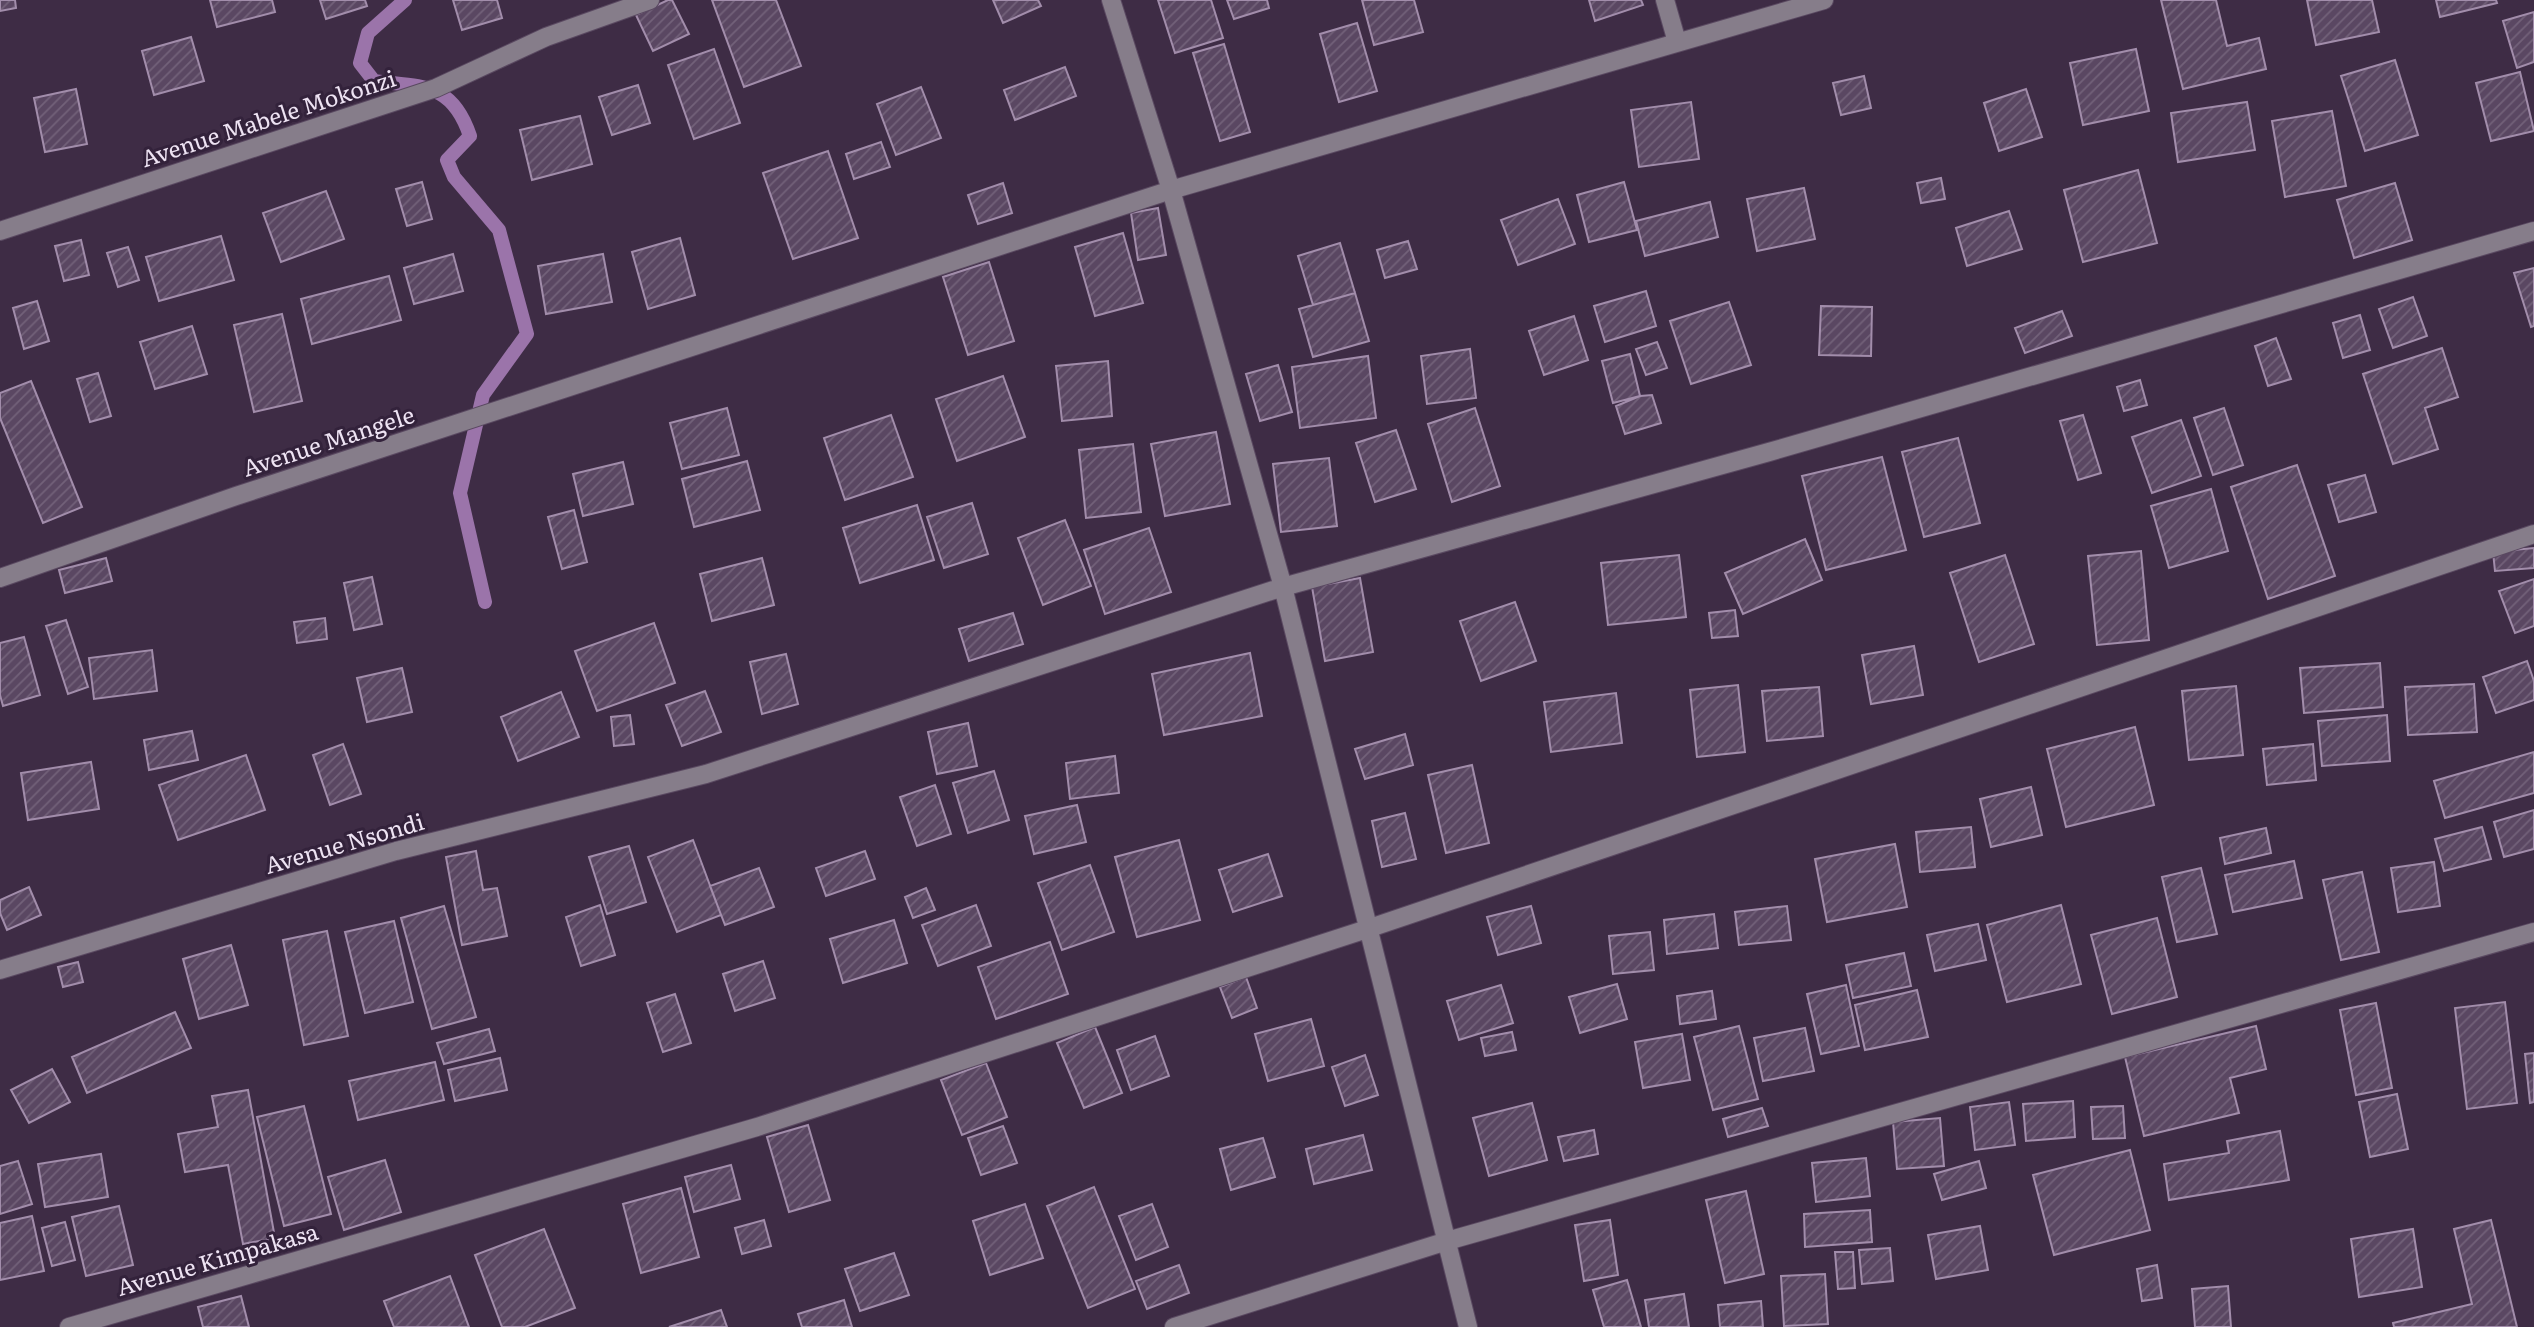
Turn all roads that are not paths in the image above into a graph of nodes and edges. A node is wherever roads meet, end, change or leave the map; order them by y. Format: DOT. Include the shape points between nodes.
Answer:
graph roads {
  1 [pos="650,0"];
  2 [pos="1111,0"];
  3 [pos="1665,0"];
  4 [pos="1824,0"];
  5 [pos="1676,42"];
  6 [pos="1171,190"];
  7 [pos="0,231"];
  8 [pos="2534,231"];
  9 [pos="2534,534"];
  10 [pos="0,578"];
  11 [pos="1283,587"];
  12 [pos="1367,929"];
  13 [pos="2534,932"];
  14 [pos="0,970"];
  15 [pos="1447,1241"];
  16 [pos="69,1327"];
  17 [pos="1174,1327"];
  18 [pos="1468,1327"];
  1 -- 7 [label="street, Avenue Mabele Mokonzi" via="546,37 436,88"];
  2 -- 6 [label="street"];
  3 -- 5 [label="street"];
  4 -- 5 [label="street, Avenue Mangele"];
  5 -- 6 [label="street, Avenue Mangele"];
  6 -- 10 [label="street, Avenue Mangele" via="249,491"];
  6 -- 11 [label="street"];
  8 -- 11 [label="street, Avenue Nsondi"];
  9 -- 12 [label="street, Avenue Kimpakasa"];
  11 -- 12 [label="street"];
  11 -- 14 [label="street, Avenue Nsondi" via="706,774 396,851"];
  12 -- 15 [label="street"];
  12 -- 16 [label="street, Avenue Kimpakasa" via="757,1127"];
  13 -- 15 [label="street"];
  15 -- 17 [label="street"];
  15 -- 18 [label="street"];
}
